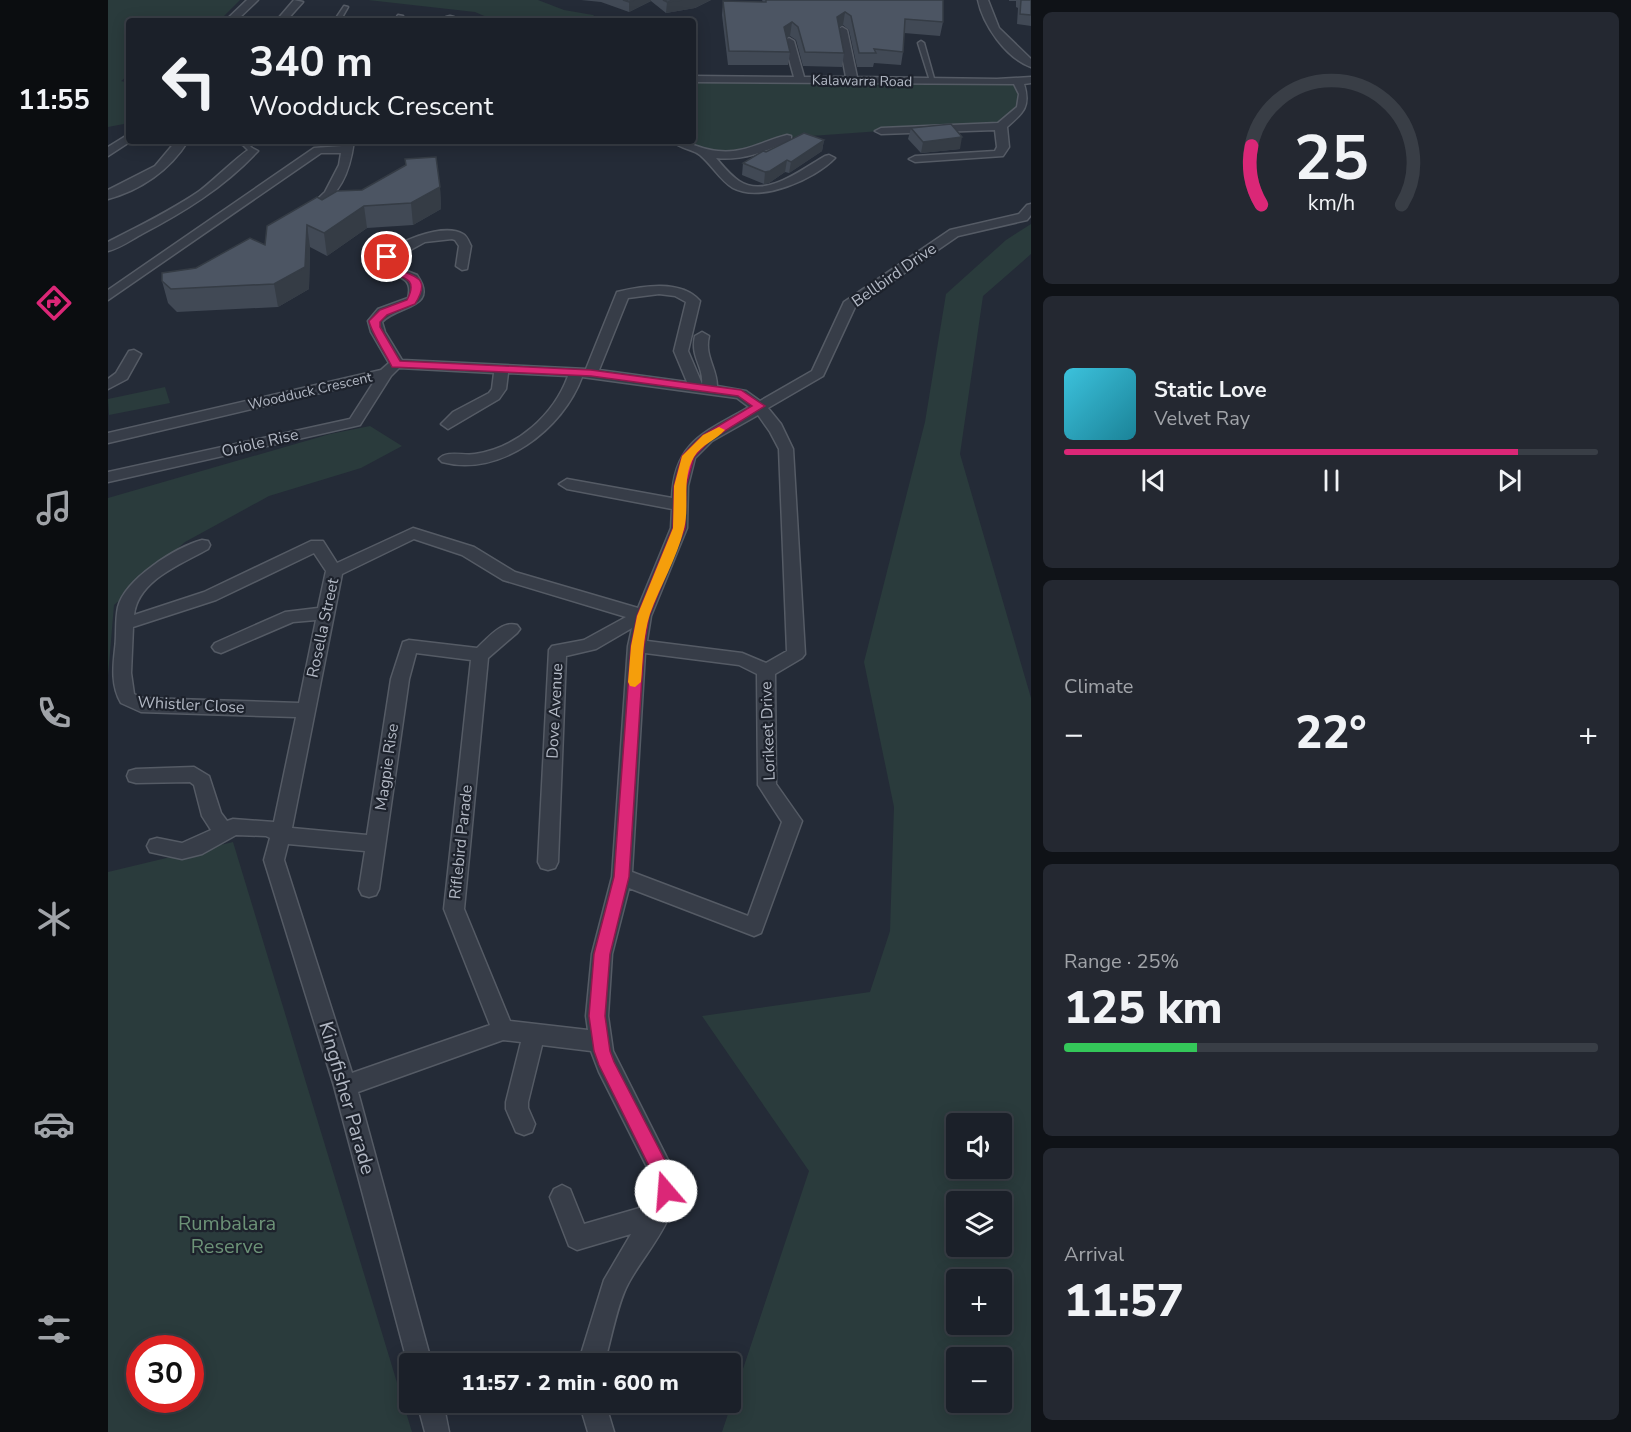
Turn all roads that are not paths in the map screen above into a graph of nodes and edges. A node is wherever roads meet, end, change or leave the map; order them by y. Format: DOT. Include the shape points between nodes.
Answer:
graph roads {
  1 [pos="253,0"];
  2 [pos="982,0"];
  3 [pos="298,2"];
  4 [pos="346,7"];
  5 [pos="233,18"];
  6 [pos="284,18"];
  7 [pos="339,18"];
  8 [pos="842,30"];
  9 [pos="789,41"];
  10 [pos="921,43"];
  11 [pos="1031,64"];
  12 [pos="696,79"];
  13 [pos="800,80"];
  14 [pos="852,80"];
  15 [pos="1031,80"];
  16 [pos="933,81"];
  17 [pos="1018,82"];
  18 [pos="1001,126"];
  19 [pos="881,130"];
  20 [pos="787,138"];
  21 [pos="126,139"];
  22 [pos="180,144"];
  23 [pos="245,144"];
  24 [pos="684,144"];
  25 [pos="347,145"];
  26 [pos="252,151"];
  27 [pos="108,153"];
  28 [pos="706,155"];
  29 [pos="829,158"];
  30 [pos="915,159"];
  31 [pos="108,195"];
  32 [pos="1031,208"];
  33 [pos="296,224"];
  34 [pos="108,247"];
  35 [pos="462,266"];
  36 [pos="108,296"];
  37 [pos="702,336"];
  38 [pos="134,354"];
  39 [pos="501,368"];
  40 [pos="391,369"];
  41 [pos="584,372"];
  42 [pos="108,385"];
  43 [pos="703,387"];
  44 [pos="760,406"];
  45 [pos="448,424"];
  46 [pos="108,438"];
  47 [pos="447,459"];
  48 [pos="108,477"];
  49 [pos="567,484"];
  50 [pos="680,505"];
  51 [pos="202,544"];
  52 [pos="334,571"];
  53 [pos="325,613"];
  54 [pos="642,619"];
  55 [pos="126,622"];
  56 [pos="511,629"];
  57 [pos="637,646"];
  58 [pos="221,647"];
  59 [pos="480,655"];
  60 [pos="766,671"];
  61 [pos="306,710"];
  62 [pos="136,776"];
  63 [pos="223,831"];
  64 [pos="281,835"];
  65 [pos="376,844"];
  66 [pos="158,846"];
  67 [pos="548,862"];
  68 [pos="622,877"];
  69 [pos="369,890"];
  70 [pos="503,1030"];
  71 [pos="534,1034"];
  72 [pos="601,1042"];
  73 [pos="345,1086"];
  74 [pos="524,1124"];
  75 [pos="562,1197"];
  76 [pos="658,1215"];
  77 [pos="416,1353"];
  78 [pos="594,1353"];
  79 [pos="433,1413"];
  80 [pos="595,1413"];
  81 [pos="437,1430"];
  82 [pos="601,1432"];
  1 -- 5 [label="street"];
  2 -- 11 [label="street" via="997,34"];
  3 -- 6 [label="street"];
  4 -- 7 [label="lane"];
  8 -- 14 [label="street"];
  9 -- 13 [label="street"];
  10 -- 16 [label="lane"];
  12 -- 13 [label="street, Kalawarra Road"];
  13 -- 14 [label="street, Kalawarra Road"];
  14 -- 16 [label="street, Kalawarra Road"];
  15 -- 17 [label="street, Kalawarra Road"];
  16 -- 17 [label="street, Kalawarra Road"];
  17 -- 18 [label="street" via="1024,94 1022,108"];
  18 -- 19 [label="street"];
  18 -- 30 [label="street" via="1003,147 999,154"];
  20 -- 28 [label="street" via="736,155"];
  21 -- 27 [label="street"];
  22 -- 31 [label="street" via="161,169"];
  23 -- 26 [label="lane"];
  24 -- 28 [label="street"];
  25 -- 33 [label="street" via="345,165 330,194"];
  25 -- 36 [label="street" via="318,150"];
  26 -- 34 [label="street" via="204,193"];
  28 -- 29 [label="street" via="737,185 754,191 777,186"];
  32 -- 44 [label="street, Bellbird Drive" via="1023,217 954,233 849,305 818,373"];
  35 -- 40 [label="street" via="465,246 460,237 447,234 432,236 385,259 388,269 405,273 415,281 416,297 383,312 375,321 393,354"];
  37 -- 43 [label="street" via="701,362 712,379"];
  38 -- 42 [label="street" via="122,376"];
  39 -- 40 [label="street, Woodduck Crescent"];
  39 -- 41 [label="street, Woodduck Crescent"];
  39 -- 45 [label="street" via="499,389 494,396"];
  40 -- 46 [label="street, Woodduck Crescent"];
  40 -- 48 [label="street, Oriole Rise" via="356,422"];
  41 -- 43 [label="street, Woodduck Crescent"];
  41 -- 43 [label="street" via="622,295 648,289 666,291 688,295 693,301 681,351"];
  41 -- 47 [label="street" via="558,411 531,435 484,458 459,462"];
  43 -- 44 [label="street, Woodduck Crescent" via="741,394"];
  44 -- 50 [label="street, Bellbird Drive" via="706,438 688,456 680,486"];
  44 -- 60 [label="street, Lorikeet Drive" via="778,428 786,448 796,654"];
  49 -- 50 [label="street"];
  50 -- 54 [label="street, Bellbird Drive" via="679,528"];
  51 -- 55 [label="street, Whistler Close" via="143,583 129,599"];
  52 -- 53 [label="street, Rosella Street"];
  52 -- 54 [label="street, Rosella Street" via="413,533 468,551 509,576"];
  52 -- 55 [label="street" via="317,545 210,596"];
  53 -- 58 [label="street" via="291,616"];
  53 -- 61 [label="street, Rosella Street"];
  54 -- 57 [label="street, Bellbird Drive"];
  54 -- 67 [label="street, Dove Avenue" via="575,650 558,650"];
  55 -- 61 [label="street, Whistler Close" via="123,683 127,699 134,704"];
  56 -- 59 [label="street"];
  57 -- 60 [label="street" via="742,659"];
  57 -- 68 [label="street, Bellbird Drive"];
  59 -- 65 [label="street, Magpie Rise" via="409,646 400,679"];
  59 -- 70 [label="street, Riflebird Parade" via="454,909"];
  60 -- 68 [label="street, Lorikeet Drive" via="767,785 792,821 754,927"];
  61 -- 64 [label="street, Rosella Street"];
  62 -- 63 [label="street" via="194,774 202,781 212,816"];
  63 -- 64 [label="street" via="233,827 269,828"];
  63 -- 66 [label="street" via="204,844 182,851"];
  64 -- 65 [label="street"];
  64 -- 73 [label="street, Kingfisher Parade" via="274,860"];
  65 -- 69 [label="street, Magpie Rise"];
  68 -- 72 [label="street, Bellbird Drive" via="600,969 597,1016"];
  70 -- 71 [label="street"];
  70 -- 73 [label="street"];
  71 -- 72 [label="street"];
  71 -- 74 [label="street" via="518,1102"];
  72 -- 76 [label="street, Bellbird Drive" via="607,1065 664,1177 665,1198"];
  73 -- 77 [label="street, Kingfisher Parade"];
  75 -- 76 [label="street" via="577,1238"];
  76 -- 78 [label="street, Bellbird Drive" via="616,1280"];
  79 -- 81 [label="street"];
  80 -- 82 [label="street"];
}
